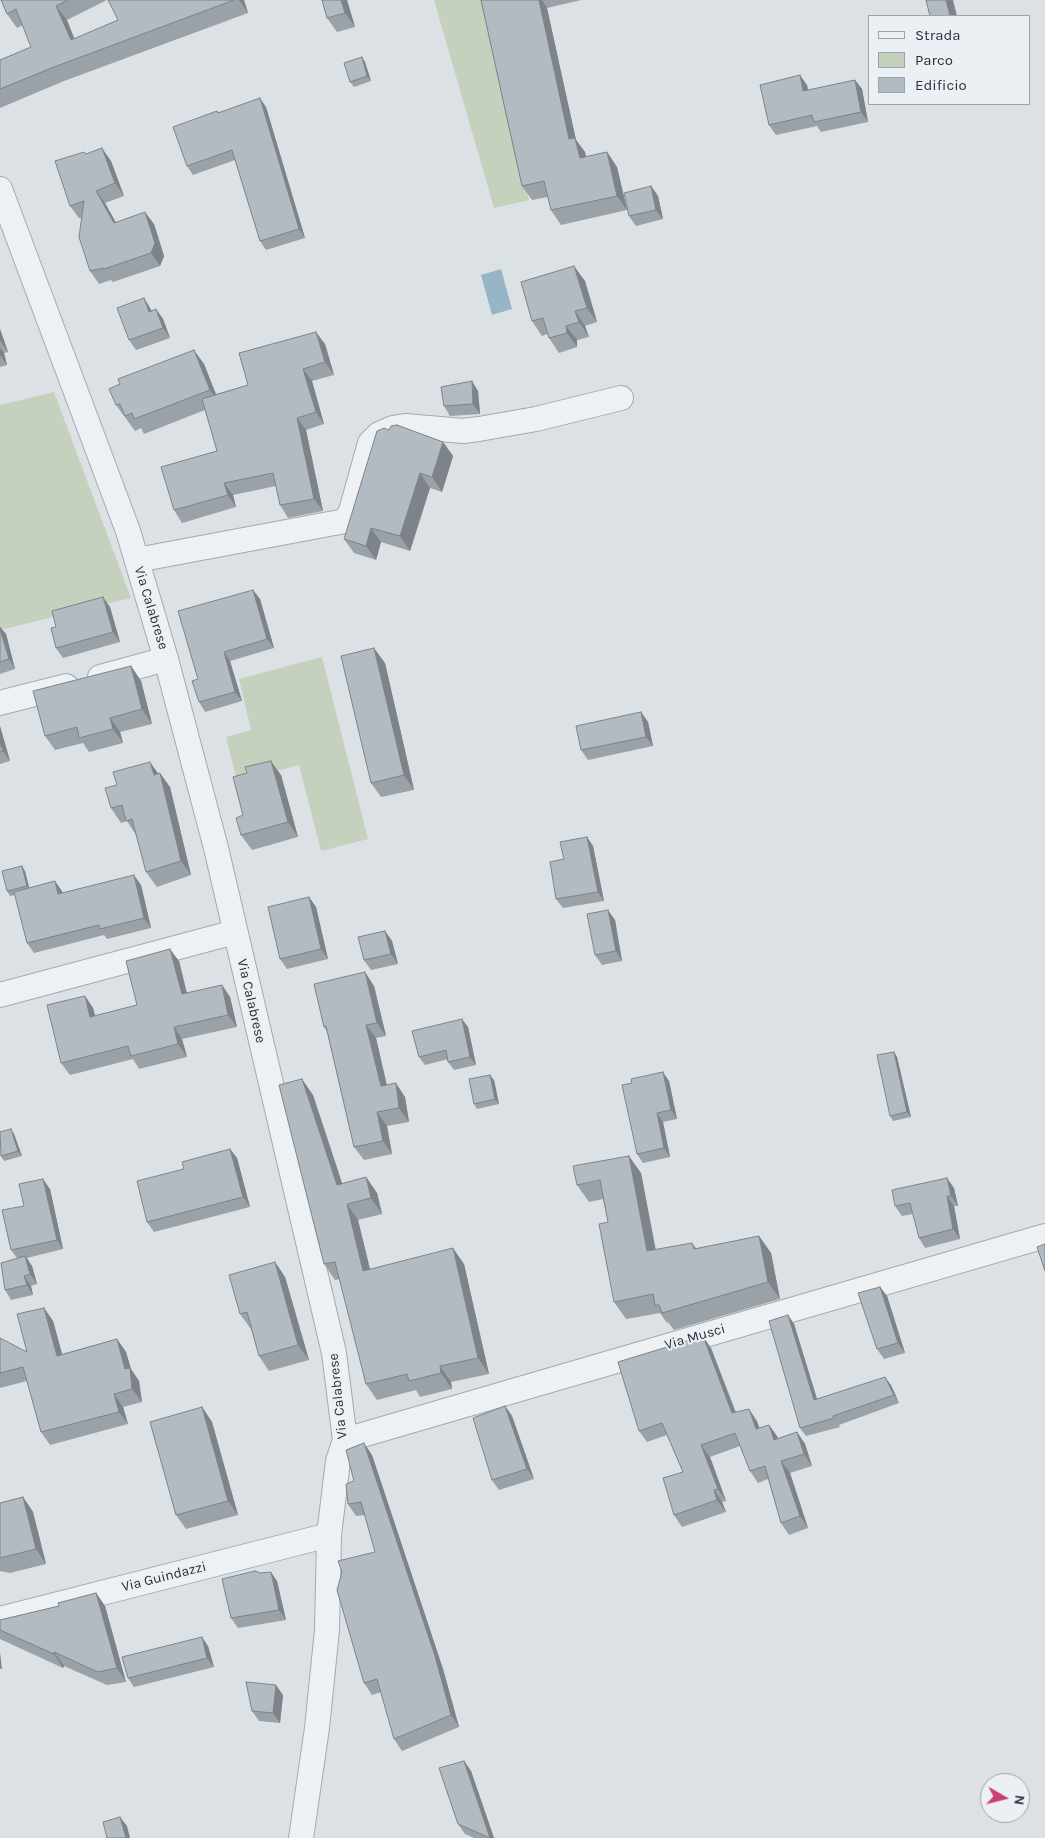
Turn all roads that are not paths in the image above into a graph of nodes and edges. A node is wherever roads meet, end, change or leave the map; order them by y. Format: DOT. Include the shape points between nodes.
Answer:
graph roads {
  1 [pos="0,189"];
  2 [pos="621,398"];
  3 [pos="137,560"];
  4 [pos="166,660"];
  5 [pos="0,703"];
  6 [pos="235,932"];
  7 [pos="0,995"];
  8 [pos="1045,1236"];
  9 [pos="345,1440"];
  10 [pos="329,1535"];
  11 [pos="0,1619"];
  12 [pos="301,1838"];
  1 -- 3 [label="street, Via Calabrese"];
  2 -- 3 [label="street" via="479,429 393,428 379,434 370,443 351,511 345,521"];
  3 -- 4 [label="street, Via Calabrese"];
  4 -- 5 [label="street"];
  4 -- 6 [label="street, Via Calabrese"];
  6 -- 7 [label="street"];
  6 -- 9 [label="street, Via Calabrese" via="334,1353"];
  8 -- 9 [label="street, Via Musci"];
  9 -- 10 [label="street, Via Calabrese" via="338,1461"];
  10 -- 11 [label="street, Via Guindazzi"];
  10 -- 12 [label="street, Via Calabrese" via="327,1630"];
}
